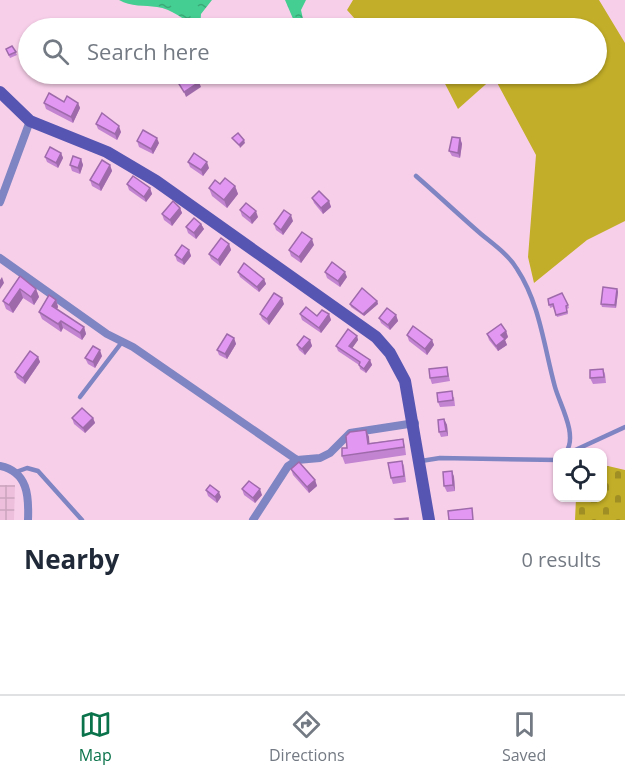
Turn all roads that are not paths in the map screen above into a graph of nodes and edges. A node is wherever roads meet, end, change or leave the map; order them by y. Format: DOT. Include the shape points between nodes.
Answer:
graph roads {
  1 [pos="0,92"];
  2 [pos="30,121"];
  3 [pos="416,176"];
  4 [pos="0,201"];
  5 [pos="0,258"];
  6 [pos="122,342"];
  7 [pos="80,397"];
  8 [pos="415,423"];
  9 [pos="625,427"];
  10 [pos="569,448"];
  11 [pos="581,448"];
  12 [pos="297,460"];
  13 [pos="553,460"];
  14 [pos="421,461"];
  15 [pos="0,466"];
  16 [pos="16,472"];
  17 [pos="28,520"];
  18 [pos="82,520"];
  19 [pos="253,520"];
  20 [pos="429,520"];
  1 -- 2 [label="street"];
  2 -- 4 [label="street"];
  2 -- 8 [label="street" via="131,165 376,337 405,381"];
  3 -- 10 [label="lane" via="516,267 543,331 570,436"];
  5 -- 6 [label="street"];
  6 -- 7 [label="lane"];
  6 -- 12 [label="street"];
  8 -- 12 [label="street" via="350,433 330,453"];
  8 -- 14 [label="street"];
  9 -- 11 [label="lane"];
  12 -- 19 [label="street" via="288,466"];
  13 -- 14 [label="lane"];
  14 -- 20 [label="street"];
  15 -- 16 [label="street"];
  16 -- 17 [label="street" via="28,494"];
  16 -- 18 [label="lane" via="27,468 38,471"];
}
